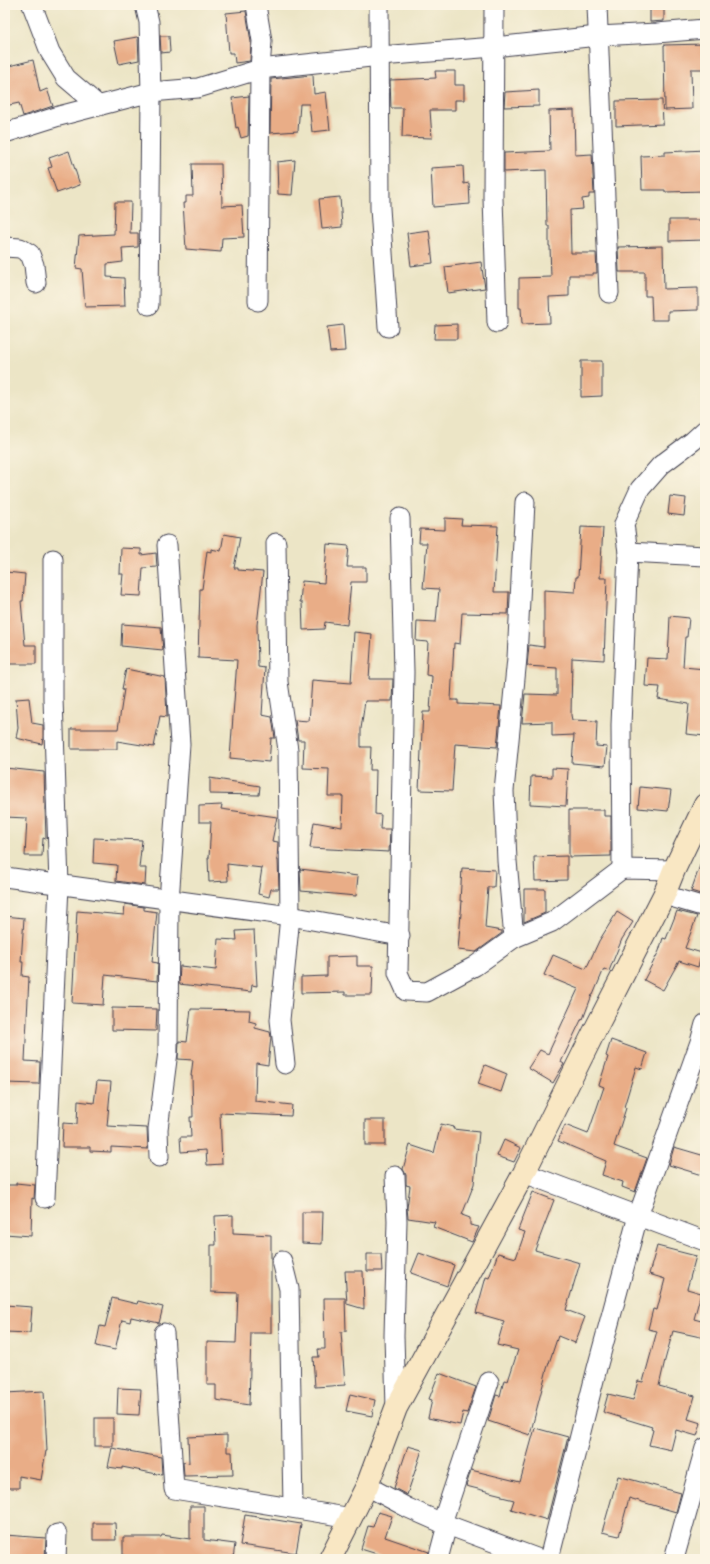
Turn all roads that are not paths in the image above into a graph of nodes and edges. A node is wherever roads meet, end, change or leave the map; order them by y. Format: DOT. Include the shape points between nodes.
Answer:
graph roads {
  1 [pos="32,5"];
  2 [pos="145,5"];
  3 [pos="256,5"];
  4 [pos="378,5"];
  5 [pos="494,5"];
  6 [pos="597,5"];
  7 [pos="705,29"];
  8 [pos="598,36"];
  9 [pos="494,47"];
  10 [pos="380,56"];
  11 [pos="260,69"];
  12 [pos="151,92"];
  13 [pos="99,106"];
  14 [pos="5,133"];
  15 [pos="5,247"];
  16 [pos="36,283"];
  17 [pos="609,293"];
  18 [pos="258,301"];
  19 [pos="149,305"];
  20 [pos="497,323"];
  21 [pos="388,327"];
  22 [pos="705,430"];
  23 [pos="525,502"];
  24 [pos="400,518"];
  25 [pos="276,543"];
  26 [pos="167,545"];
  27 [pos="628,552"];
  28 [pos="705,556"];
  29 [pos="53,559"];
  30 [pos="705,805"];
  31 [pos="622,869"];
  32 [pos="674,870"];
  33 [pos="5,877"];
  34 [pos="59,885"];
  35 [pos="664,895"];
  36 [pos="170,901"];
  37 [pos="705,907"];
  38 [pos="290,916"];
  39 [pos="400,936"];
  40 [pos="514,938"];
  41 [pos="705,1024"];
  42 [pos="286,1064"];
  43 [pos="159,1157"];
  44 [pos="524,1173"];
  45 [pos="395,1176"];
  46 [pos="45,1198"];
  47 [pos="638,1216"];
  48 [pos="705,1241"];
  49 [pos="282,1262"];
  50 [pos="164,1333"];
  51 [pos="489,1382"];
  52 [pos="396,1408"];
  53 [pos="705,1448"];
  54 [pos="367,1486"];
  55 [pos="293,1507"];
  56 [pos="352,1518"];
  57 [pos="444,1524"];
  58 [pos="57,1534"];
  59 [pos="56,1559"];
  60 [pos="330,1559"];
  61 [pos="438,1559"];
  62 [pos="539,1559"];
  63 [pos="549,1559"];
  64 [pos="674,1559"];
  1 -- 13 [label="street" via="50,52 66,78"];
  2 -- 12 [label="street" via="149,22"];
  3 -- 11 [label="street" via="262,41"];
  4 -- 10 [label="street"];
  5 -- 9 [label="street"];
  6 -- 8 [label="street"];
  7 -- 8 [label="street"];
  8 -- 9 [label="street"];
  8 -- 17 [label="street"];
  9 -- 10 [label="street"];
  9 -- 20 [label="street" via="493,198"];
  10 -- 11 [label="street"];
  10 -- 21 [label="street" via="380,208"];
  11 -- 12 [label="street" via="198,88"];
  11 -- 18 [label="street"];
  12 -- 13 [label="street"];
  12 -- 19 [label="street"];
  13 -- 14 [label="street"];
  15 -- 16 [label="street" via="20,248 30,254"];
  22 -- 27 [label="street" via="661,465 640,490 624,524"];
  23 -- 40 [label="street" via="517,658 504,791 506,861"];
  24 -- 39 [label="street" via="404,672"];
  25 -- 38 [label="street" via="278,682 288,750"];
  26 -- 36 [label="street" via="180,744"];
  27 -- 28 [label="street"];
  27 -- 31 [label="street" via="621,725"];
  29 -- 34 [label="street" via="52,698"];
  30 -- 32 [label="street"];
  31 -- 32 [label="street"];
  31 -- 40 [label="street" via="552,922"];
  32 -- 35 [label="street"];
  33 -- 34 [label="street"];
  34 -- 36 [label="street"];
  34 -- 46 [label="street"];
  35 -- 37 [label="street"];
  35 -- 44 [label="street"];
  36 -- 38 [label="street"];
  36 -- 43 [label="street" via="168,1052 158,1129"];
  38 -- 39 [label="street"];
  38 -- 42 [label="street" via="280,1020"];
  39 -- 40 [label="street" via="398,973 406,991 427,992 475,966"];
  41 -- 47 [label="street"];
  44 -- 47 [label="street"];
  44 -- 52 [label="street"];
  45 -- 52 [label="street"];
  47 -- 48 [label="street"];
  47 -- 63 [label="street"];
  49 -- 55 [label="street" via="289,1288"];
  50 -- 55 [label="street" via="174,1489"];
  51 -- 57 [label="street"];
  52 -- 54 [label="street"];
  53 -- 64 [label="street"];
  54 -- 56 [label="street"];
  54 -- 57 [label="street"];
  55 -- 56 [label="street"];
  56 -- 60 [label="street"];
  57 -- 61 [label="street"];
  57 -- 62 [label="street"];
  58 -- 59 [label="street"];
}
